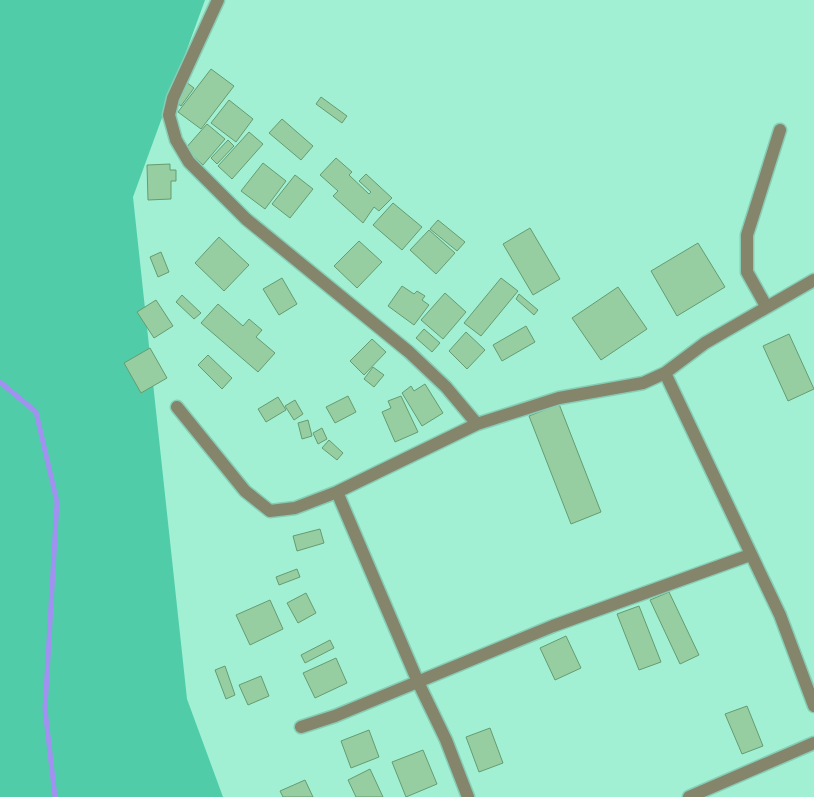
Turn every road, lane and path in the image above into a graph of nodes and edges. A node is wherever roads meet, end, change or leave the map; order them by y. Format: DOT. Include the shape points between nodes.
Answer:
graph roads {
  1 [pos="218,0"];
  2 [pos="780,130"];
  3 [pos="814,280"];
  4 [pos="766,306"];
  5 [pos="665,373"];
  6 [pos="177,406"];
  7 [pos="477,424"];
  8 [pos="337,492"];
  9 [pos="750,555"];
  10 [pos="418,682"];
  11 [pos="814,706"];
  12 [pos="302,727"];
  13 [pos="814,744"];
  14 [pos="468,797"];
  15 [pos="689,797"];
  1 -- 7 [label="street" via="172,98 169,115 176,140 189,162 246,219 410,352 446,387"];
  2 -- 4 [label="street" via="746,235 747,272"];
  3 -- 4 [label="street"];
  4 -- 5 [label="street" via="705,342"];
  5 -- 7 [label="street" via="643,383 559,398"];
  5 -- 9 [label="street"];
  6 -- 8 [label="street" via="245,491 270,511 295,508"];
  7 -- 8 [label="street"];
  8 -- 10 [label="street"];
  9 -- 10 [label="street" via="552,626"];
  9 -- 11 [label="street" via="780,614"];
  10 -- 12 [label="street"];
  10 -- 14 [label="street" via="446,740"];
  13 -- 15 [label="street"];
}
